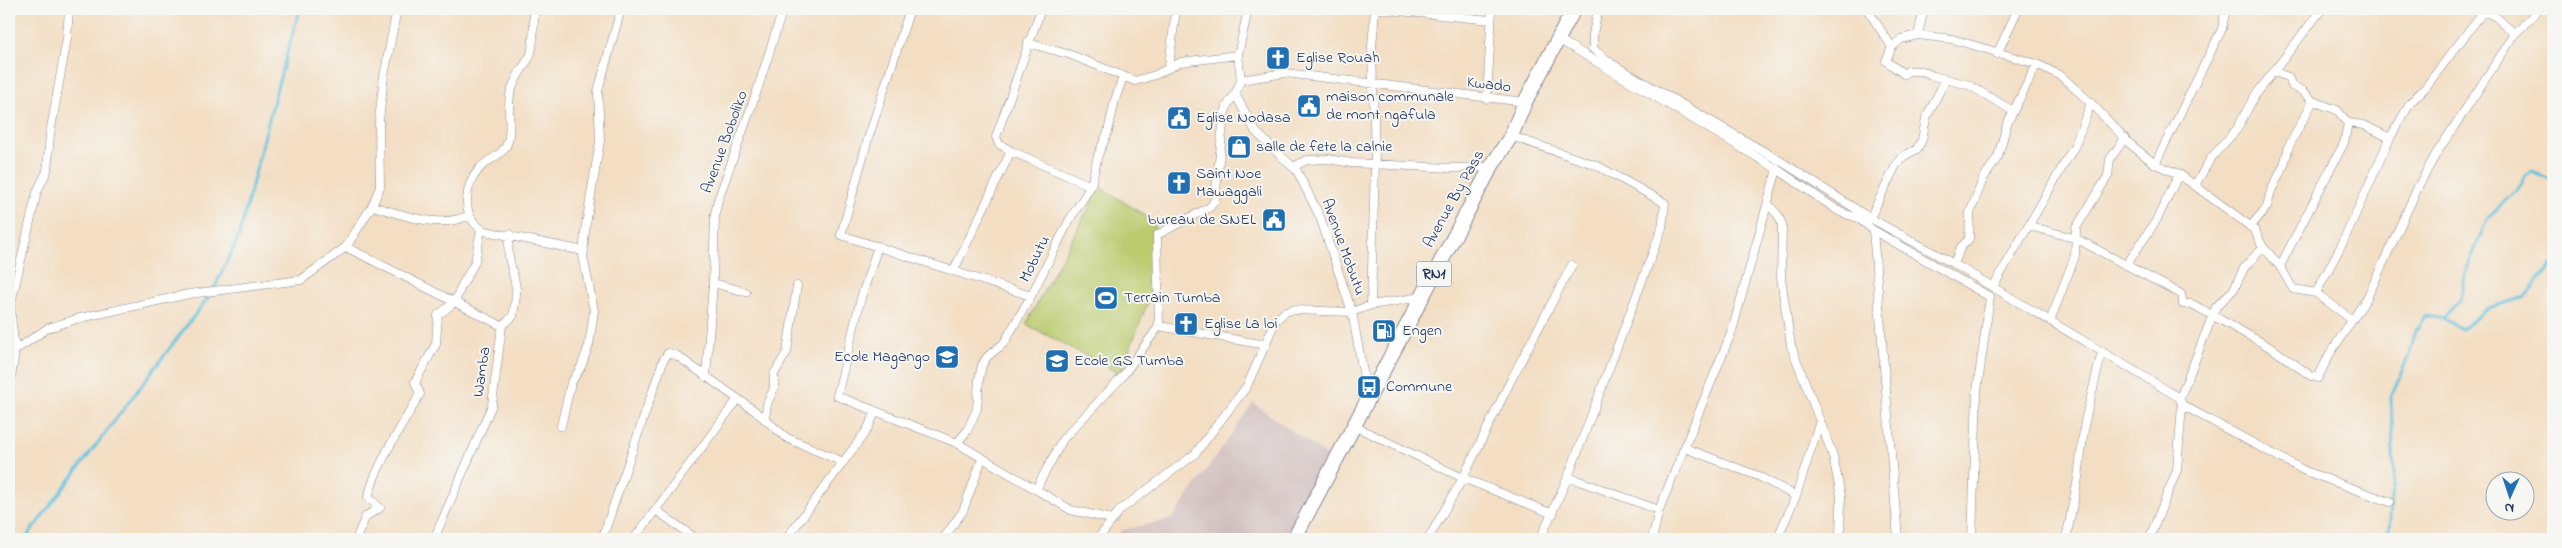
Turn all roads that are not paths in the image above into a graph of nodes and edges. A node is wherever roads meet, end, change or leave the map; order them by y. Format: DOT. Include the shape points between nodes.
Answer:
graph roads {
  1 [pos="69,9"];
  2 [pos="397,9"];
  3 [pos="534,9"];
  4 [pos="621,9"];
  5 [pos="782,9"];
  6 [pos="910,9"];
  7 [pos="1041,9"];
  8 [pos="1176,9"];
  9 [pos="1248,9"];
  10 [pos="1377,9"];
  11 [pos="1492,9"];
  12 [pos="1574,9"];
  13 [pos="1598,9"];
  14 [pos="1867,9"];
  15 [pos="1924,9"];
  16 [pos="2018,9"];
  17 [pos="2223,9"];
  18 [pos="2322,9"];
  19 [pos="2539,9"];
  20 [pos="2481,11"];
  21 [pos="1491,20"];
  22 [pos="1918,34"];
  23 [pos="2515,34"];
  24 [pos="1558,39"];
  25 [pos="1028,43"];
  26 [pos="1892,47"];
  27 [pos="1997,54"];
  28 [pos="1238,56"];
  29 [pos="2037,64"];
  30 [pos="1169,66"];
  31 [pos="2275,72"];
  32 [pos="1123,77"];
  33 [pos="1946,79"];
  34 [pos="1241,80"];
  35 [pos="1374,83"];
  36 [pos="1235,94"];
  37 [pos="1487,99"];
  38 [pos="2312,101"];
  39 [pos="1525,102"];
  40 [pos="2091,103"];
  41 [pos="2013,111"];
  42 [pos="2348,123"];
  43 [pos="1511,136"];
  44 [pos="2125,138"];
  45 [pos="2390,138"];
  46 [pos="1011,151"];
  47 [pos="1375,163"];
  48 [pos="2155,164"];
  49 [pos="1490,167"];
  50 [pos="1293,168"];
  51 [pos="1777,170"];
  52 [pos="2179,174"];
  53 [pos="1091,186"];
  54 [pos="2195,186"];
  55 [pos="1768,204"];
  56 [pos="372,206"];
  57 [pos="468,216"];
  58 [pos="1870,218"];
  59 [pos="2030,226"];
  60 [pos="2250,226"];
  61 [pos="481,229"];
  62 [pos="1873,230"];
  63 [pos="510,234"];
  64 [pos="2077,239"];
  65 [pos="878,246"];
  66 [pos="346,247"];
  67 [pos="2262,247"];
  68 [pos="584,251"];
  69 [pos="1954,264"];
  70 [pos="2127,264"];
  71 [pos="1572,265"];
  72 [pos="2280,266"];
  73 [pos="954,270"];
  74 [pos="713,283"];
  75 [pos="797,286"];
  76 [pos="1993,288"];
  77 [pos="746,292"];
  78 [pos="2316,293"];
  79 [pos="1031,296"];
  80 [pos="1421,297"];
  81 [pos="455,302"];
  82 [pos="1371,305"];
  83 [pos="1352,312"];
  84 [pos="2211,315"];
  85 [pos="2351,319"];
  86 [pos="2050,321"];
  87 [pos="502,326"];
  88 [pos="1159,326"];
  89 [pos="1266,345"];
  90 [pos="14,350"];
  91 [pos="2102,352"];
  92 [pos="9,356"];
  93 [pos="706,377"];
  94 [pos="9,392"];
  95 [pos="737,400"];
  96 [pos="2181,401"];
  97 [pos="1368,402"];
  98 [pos="876,411"];
  99 [pos="765,419"];
  100 [pos="1820,421"];
  101 [pos="560,426"];
  102 [pos="1354,426"];
  103 [pos="957,443"];
  104 [pos="1685,448"];
  105 [pos="982,459"];
  106 [pos="843,462"];
  107 [pos="1568,477"];
  108 [pos="1463,478"];
  109 [pos="1036,489"];
  110 [pos="1796,496"];
  111 [pos="2390,502"];
  112 [pos="656,510"];
  113 [pos="1659,510"];
  114 [pos="1553,514"];
  115 [pos="1112,519"];
  116 [pos="356,539"];
  117 [pos="434,539"];
  118 [pos="602,539"];
  119 [pos="634,539"];
  120 [pos="696,539"];
  121 [pos="786,539"];
  122 [pos="943,539"];
  123 [pos="1098,539"];
  124 [pos="1294,539"];
  125 [pos="1428,539"];
  126 [pos="1540,539"];
  127 [pos="1652,539"];
  128 [pos="1777,539"];
  129 [pos="1840,539"];
  130 [pos="1898,539"];
  131 [pos="1972,539"];
  132 [pos="2066,539"];
  133 [pos="2149,539"];
  1 -- 90 [label="street" via="47,172 37,192 10,306"];
  2 -- 56 [label="street" via="379,120 380,187"];
  3 -- 57 [label="street" via="531,54 509,98 508,140 493,161 483,165 476,174 467,198"];
  4 -- 68 [label="street" via="598,91 600,141"];
  5 -- 74 [label="street, Avenue Boboliko" via="757,91 721,186 715,214"];
  6 -- 65 [label="street" via="841,235"];
  7 -- 25 [label="street"];
  8 -- 30 [label="street"];
  9 -- 28 [label="street"];
  10 -- 21 [label="street"];
  10 -- 35 [label="street" via="1372,48"];
  11 -- 21 [label="street"];
  12 -- 24 [label="highway, Avenue By Pass / RN1"];
  13 -- 58 [label="street" via="1593,49 1612,64 1782,162"];
  14 -- 26 [label="street"];
  15 -- 22 [label="street"];
  16 -- 27 [label="street"];
  17 -- 48 [label="street" via="2222,29"];
  18 -- 31 [label="street"];
  19 -- 23 [label="street"];
  20 -- 23 [label="street" via="2496,18"];
  20 -- 45 [label="street" via="2425,88 2411,102"];
  21 -- 37 [label="street"];
  22 -- 26 [label="street" via="1901,39"];
  22 -- 27 [label="street" via="1952,39"];
  23 -- 85 [label="street" via="2436,154 2367,298"];
  24 -- 39 [label="highway, Avenue By Pass / RN1"];
  24 -- 51 [label="street"];
  25 -- 32 [label="street" via="1071,55"];
  25 -- 46 [label="street" via="996,137 999,144"];
  26 -- 33 [label="street" via="1886,61 1904,74 1923,71"];
  27 -- 29 [label="street"];
  28 -- 30 [label="street" via="1193,59"];
  28 -- 34 [label="street"];
  29 -- 40 [label="street" via="2068,81"];
  29 -- 41 [label="street"];
  30 -- 32 [label="street" via="1144,79 1135,81"];
  31 -- 38 [label="street" via="2288,77 2292,86 2303,91"];
  31 -- 54 [label="street" via="2254,97 2237,129 2211,158"];
  32 -- 53 [label="street, Mobutu"];
  33 -- 41 [label="street" via="1969,85"];
  33 -- 58 [label="street" via="1926,118 1922,140 1917,149 1896,164"];
  34 -- 35 [label="street, Kwado" via="1285,73"];
  34 -- 36 [label="street"];
  35 -- 37 [label="street, Kwado"];
  35 -- 47 [label="street"];
  36 -- 50 [label="street, Avenue Mobutu" via="1256,132"];
  36 -- 88 [label="street" via="1224,115 1215,200 1210,207 1157,235"];
  37 -- 39 [label="street, Kwado"];
  38 -- 42 [label="street" via="2337,110"];
  38 -- 60 [label="street" via="2289,146 2267,206"];
  39 -- 43 [label="highway, Avenue By Pass / RN1"];
  40 -- 44 [label="street"];
  40 -- 59 [label="street" via="2074,147"];
  41 -- 69 [label="street" via="2004,130 1998,157 1986,173 1970,213 1969,239 1960,248"];
  42 -- 45 [label="street" via="2364,125"];
  42 -- 72 [label="street" via="2344,143"];
  43 -- 49 [label="highway, Avenue By Pass / RN1"];
  43 -- 107 [label="street" via="1596,166 1665,203 1662,228"];
  44 -- 48 [label="street"];
  44 -- 64 [label="street" via="2110,159 2108,176 2076,228"];
  45 -- 78 [label="street"];
  46 -- 53 [label="street"];
  46 -- 73 [label="street"];
  47 -- 49 [label="street"];
  47 -- 50 [label="street" via="1307,160"];
  47 -- 82 [label="street"];
  48 -- 52 [label="street"];
  49 -- 80 [label="highway, Avenue By Pass / RN1"];
  50 -- 83 [label="street, Avenue Mobutu" via="1320,216"];
  51 -- 55 [label="street"];
  51 -- 62 [label="street"];
  52 -- 54 [label="street"];
  52 -- 70 [label="street" via="2156,221"];
  53 -- 79 [label="street, Mobutu" via="1070,219"];
  54 -- 60 [label="street"];
  55 -- 100 [label="street" via="1782,224 1781,278 1791,346"];
  55 -- 104 [label="street" via="1732,331"];
  56 -- 57 [label="street" via="437,223"];
  56 -- 66 [label="street"];
  57 -- 61 [label="street"];
  58 -- 69 [label="street"];
  59 -- 64 [label="street"];
  59 -- 76 [label="street"];
  60 -- 67 [label="street"];
  61 -- 63 [label="street"];
  61 -- 81 [label="street" via="475,262"];
  62 -- 130 [label="street"];
  62 -- 131 [label="street" via="1990,297 1977,391"];
  63 -- 68 [label="street"];
  63 -- 87 [label="street, Wamba" via="507,259 516,288 513,316"];
  64 -- 70 [label="street"];
  64 -- 86 [label="street" via="2075,256"];
  65 -- 73 [label="street"];
  65 -- 98 [label="street" via="861,298 837,396"];
  66 -- 81 [label="street"];
  66 -- 90 [label="street" via="304,279 189,294 80,318 48,328"];
  67 -- 72 [label="street"];
  67 -- 84 [label="street" via="2244,268 2234,289"];
  68 -- 101 [label="street" via="594,311 589,345 571,384"];
  69 -- 76 [label="street"];
  70 -- 84 [label="street" via="2181,294 2183,304 2192,304"];
  71 -- 108 [label="street" via="1512,376"];
  72 -- 78 [label="street" via="2293,290"];
  73 -- 79 [label="street"];
  74 -- 77 [label="street"];
  74 -- 93 [label="street, Avenue Boboliko"];
  75 -- 99 [label="street" via="787,352 774,374 774,388"];
  76 -- 86 [label="street"];
  78 -- 85 [label="street"];
  79 -- 103 [label="street, Mobutu" via="1004,343 982,365 977,409 967,431"];
  80 -- 82 [label="street"];
  80 -- 97 [label="highway, Avenue By Pass / RN1"];
  81 -- 87 [label="street"];
  81 -- 116 [label="street" via="438,315 436,344 416,382 420,394 388,449 368,497 380,508 366,516"];
  82 -- 83 [label="street"];
  83 -- 89 [label="street" via="1285,312 1276,320"];
  83 -- 97 [label="street, Avenue Mobutu"];
  84 -- 85 [label="street" via="2273,349 2316,378"];
  84 -- 96 [label="street"];
  86 -- 91 [label="street"];
  87 -- 117 [label="street, Wamba" via="492,405"];
  88 -- 89 [label="street"];
  88 -- 109 [label="street" via="1122,377 1063,439"];
  89 -- 115 [label="street" via="1237,402 1195,454"];
  90 -- 92 [label="street"];
  90 -- 94 [label="street"];
  91 -- 96 [label="street"];
  91 -- 132 [label="street" via="2085,421"];
  93 -- 95 [label="street"];
  93 -- 118 [label="street" via="672,352 663,360"];
  95 -- 99 [label="street"];
  95 -- 112 [label="street"];
  96 -- 111 [label="street" via="2305,471"];
  96 -- 133 [label="street" via="2177,470"];
  97 -- 102 [label="highway, Avenue By Pass / RN1"];
  98 -- 103 [label="street"];
  98 -- 106 [label="street" via="867,430"];
  99 -- 106 [label="street" via="787,438"];
  100 -- 110 [label="street"];
  100 -- 129 [label="street" via="1833,456 1841,496"];
  102 -- 108 [label="street"];
  102 -- 124 [label="highway, Avenue By Pass / RN1"];
  103 -- 105 [label="street"];
  104 -- 110 [label="street" via="1758,476"];
  104 -- 113 [label="street"];
  105 -- 109 [label="street"];
  105 -- 122 [label="street" via="963,511"];
  106 -- 121 [label="street"];
  107 -- 113 [label="street"];
  107 -- 114 [label="street"];
  108 -- 114 [label="street"];
  108 -- 125 [label="street"];
  109 -- 115 [label="street" via="1071,510"];
  110 -- 128 [label="street"];
  112 -- 119 [label="street"];
  112 -- 120 [label="street"];
  113 -- 127 [label="street"];
  114 -- 126 [label="street"];
  115 -- 123 [label="street"];
}
